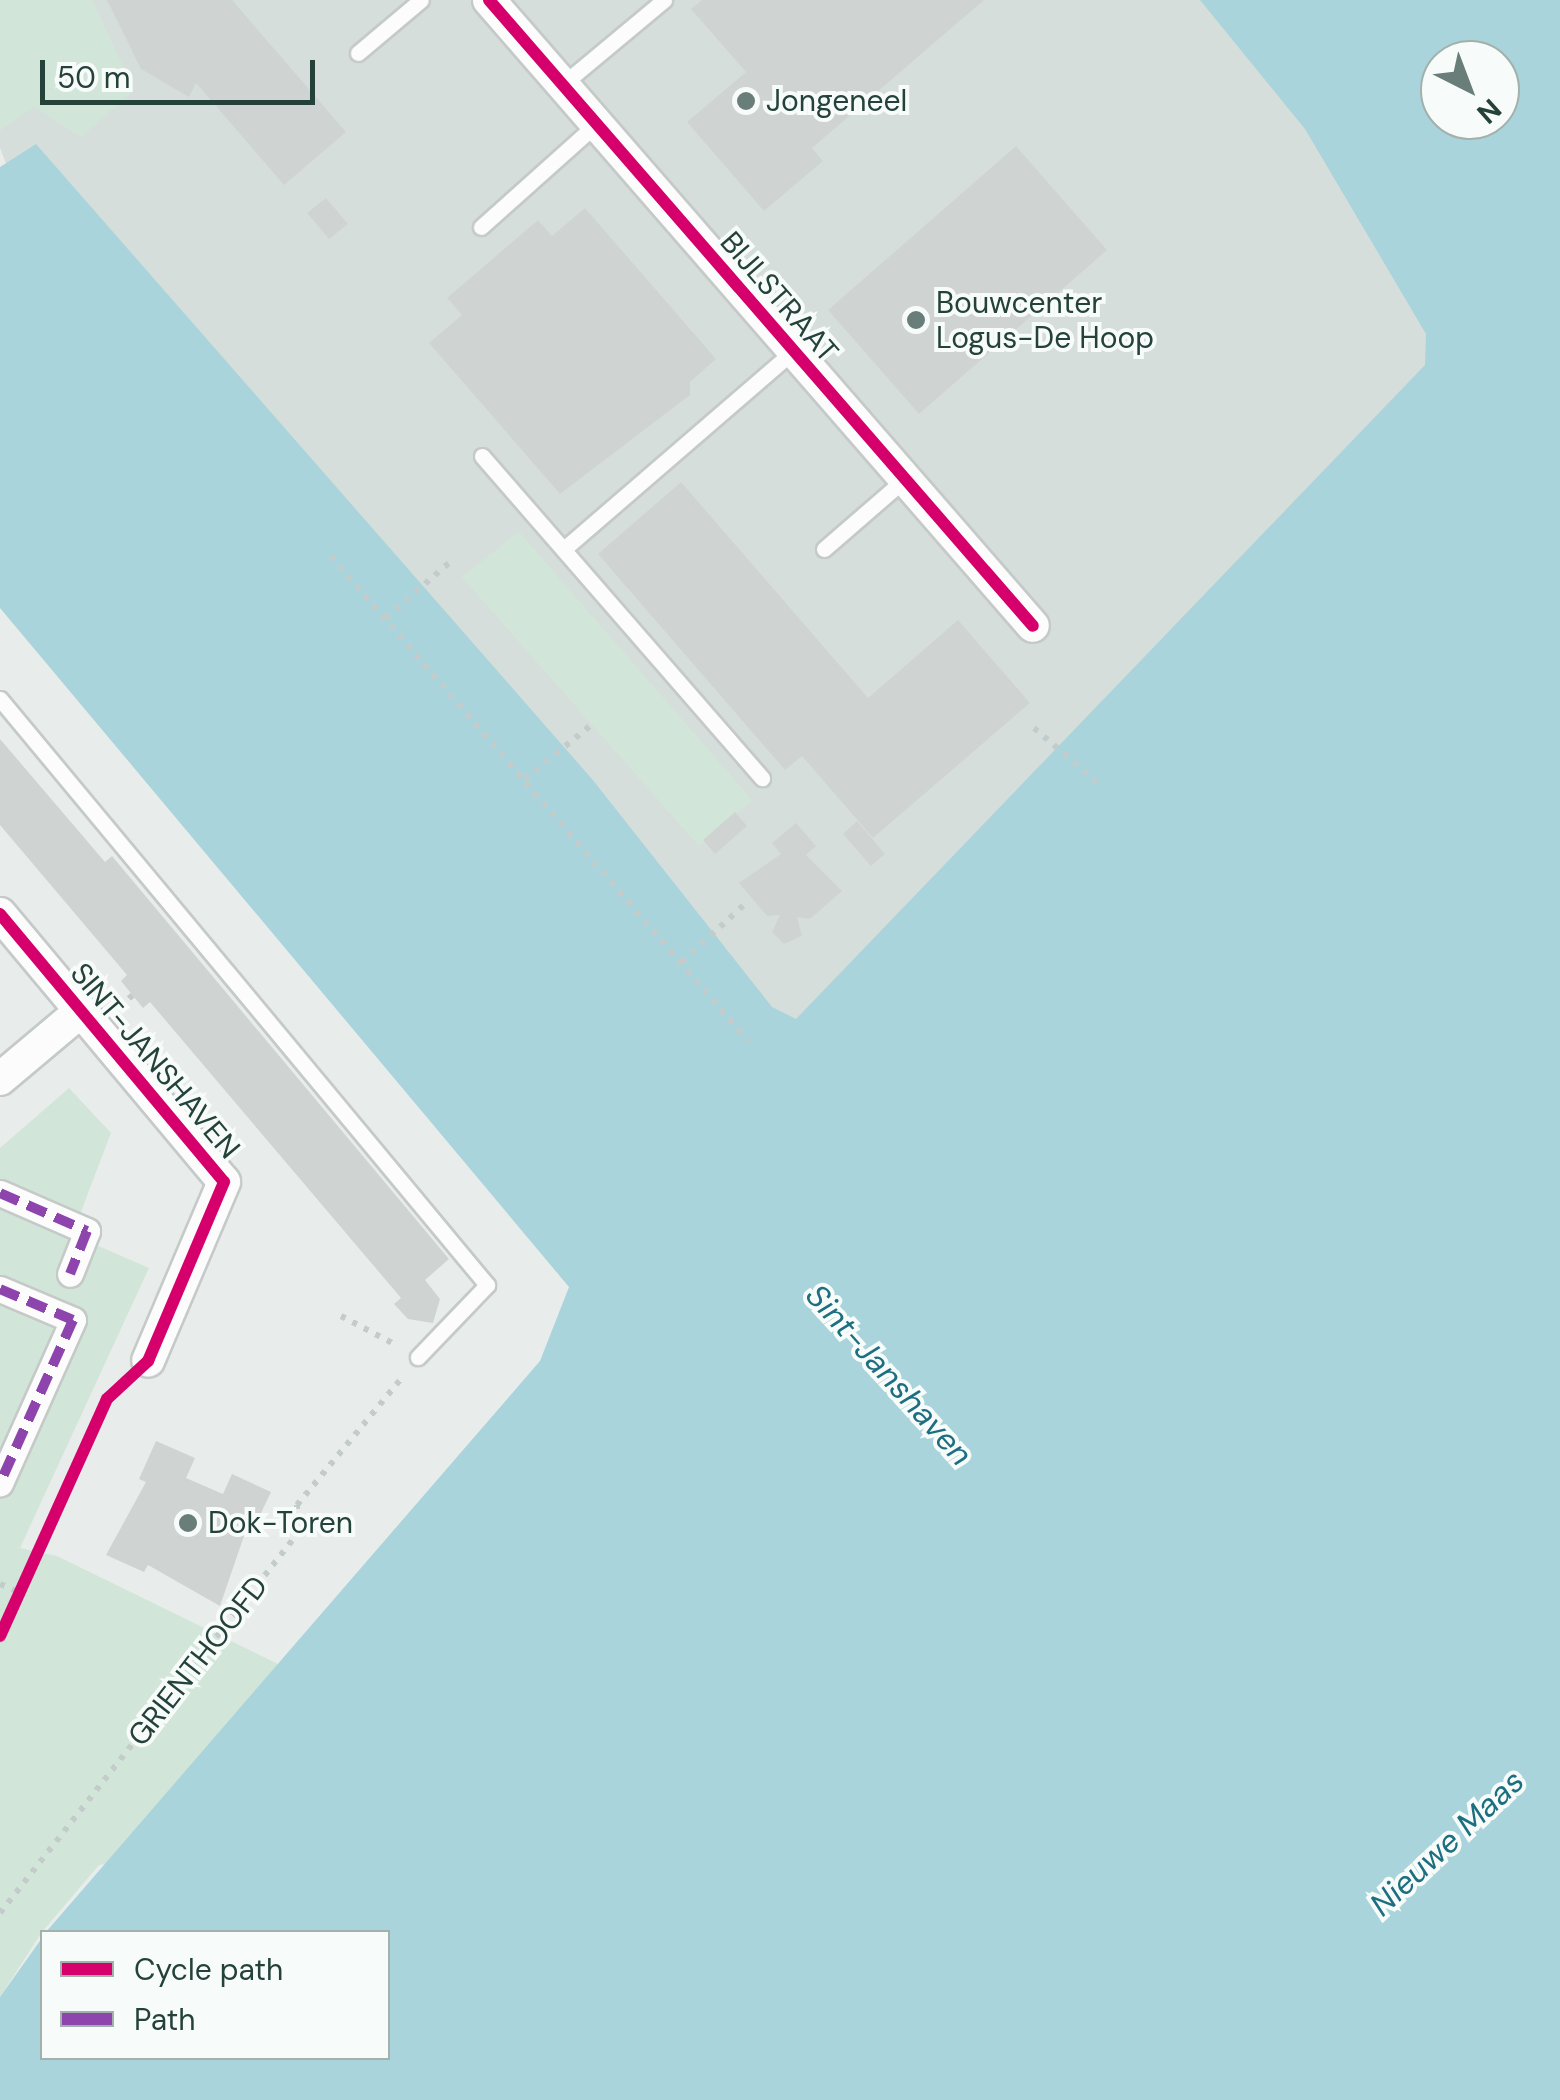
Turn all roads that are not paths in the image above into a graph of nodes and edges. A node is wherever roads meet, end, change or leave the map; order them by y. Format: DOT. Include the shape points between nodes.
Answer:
graph roads {
  1 [pos="421,0"];
  2 [pos="489,0"];
  3 [pos="664,0"];
  4 [pos="358,53"];
  5 [pos="562,85"];
  6 [pos="596,124"];
  7 [pos="481,227"];
  8 [pos="793,351"];
  9 [pos="482,456"];
  10 [pos="906,478"];
  11 [pos="565,548"];
  12 [pos="824,549"];
  13 [pos="1032,626"];
  14 [pos="0,699"];
  15 [pos="762,778"];
  16 [pos="3,920"];
  17 [pos="81,1011"];
  18 [pos="0,1079"];
  19 [pos="0,1193"];
  20 [pos="70,1274"];
  21 [pos="0,1289"];
  22 [pos="418,1357"];
  23 [pos="148,1361"];
  24 [pos="0,1482"];
  1 -- 4 [label="lane"];
  2 -- 5 [label="street, BIJLSTRAAT"];
  3 -- 5 [label="lane"];
  5 -- 6 [label="street, BIJLSTRAAT"];
  6 -- 7 [label="lane"];
  6 -- 8 [label="street, BIJLSTRAAT"];
  8 -- 10 [label="street, BIJLSTRAAT"];
  8 -- 11 [label="lane, BIJLSTRAAT"];
  9 -- 11 [label="lane"];
  10 -- 12 [label="lane"];
  10 -- 13 [label="street, BIJLSTRAAT"];
  11 -- 15 [label="lane"];
  14 -- 22 [label="lane" via="487,1285"];
  16 -- 17 [label="street, SINT-JANSHAVEN"];
  17 -- 18 [label="street"];
  17 -- 23 [label="street, SINT-JANSHAVEN" via="224,1182"];
  19 -- 20 [label="street" via="87,1232"];
  21 -- 24 [label="street" via="72,1320"];
}
